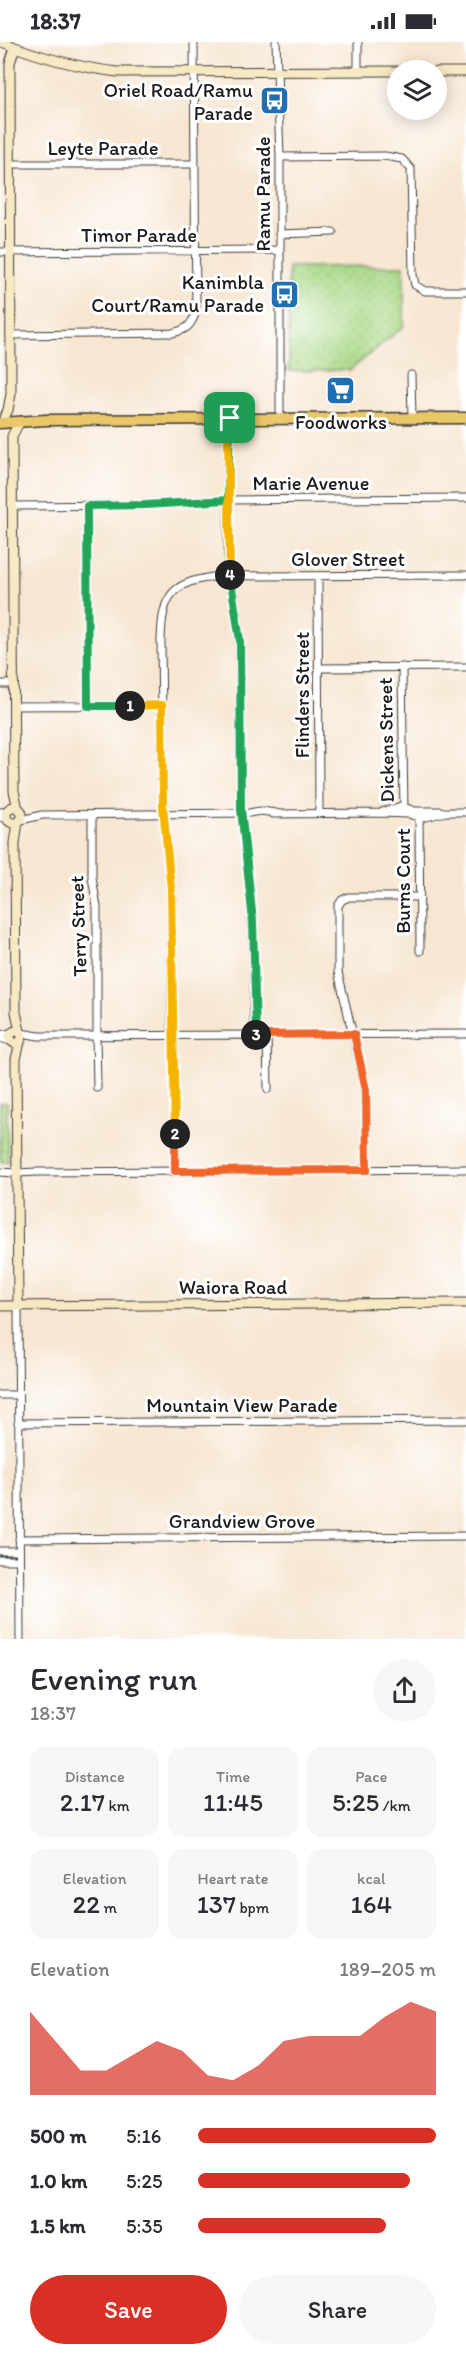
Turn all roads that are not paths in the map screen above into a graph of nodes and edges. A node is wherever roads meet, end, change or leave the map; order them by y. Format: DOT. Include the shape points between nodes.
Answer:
graph roads {
  1 [pos="2,42"];
  2 [pos="194,42"];
  3 [pos="276,42"];
  4 [pos="358,42"];
  5 [pos="15,47"];
  6 [pos="358,71"];
  7 [pos="387,71"];
  8 [pos="278,72"];
  9 [pos="447,72"];
  10 [pos="466,72"];
  11 [pos="194,73"];
  12 [pos="280,157"];
  13 [pos="10,164"];
  14 [pos="195,164"];
  15 [pos="333,232"];
  16 [pos="279,234"];
  17 [pos="196,250"];
  18 [pos="279,250"];
  19 [pos="5,252"];
  20 [pos="466,291"];
  21 [pos="10,335"];
  22 [pos="411,375"];
  23 [pos="11,394"];
  24 [pos="280,418"];
  25 [pos="412,418"];
  26 [pos="466,418"];
  27 [pos="228,419"];
  28 [pos="2,420"];
  29 [pos="19,420"];
  30 [pos="12,436"];
  31 [pos="466,498"];
  32 [pos="228,500"];
  33 [pos="12,506"];
  34 [pos="87,506"];
  35 [pos="466,575"];
  36 [pos="318,576"];
  37 [pos="230,577"];
  38 [pos="402,667"];
  39 [pos="466,667"];
  40 [pos="319,668"];
  41 [pos="0,684"];
  42 [pos="14,684"];
  43 [pos="162,705"];
  44 [pos="14,706"];
  45 [pos="88,706"];
  46 [pos="404,810"];
  47 [pos="466,812"];
  48 [pos="245,813"];
  49 [pos="319,813"];
  50 [pos="164,814"];
  51 [pos="11,815"];
  52 [pos="92,815"];
  53 [pos="419,815"];
  54 [pos="419,897"];
  55 [pos="420,951"];
  56 [pos="354,1034"];
  57 [pos="466,1034"];
  58 [pos="254,1035"];
  59 [pos="267,1035"];
  60 [pos="97,1036"];
  61 [pos="173,1036"];
  62 [pos="0,1037"];
  63 [pos="16,1037"];
  64 [pos="97,1088"];
  65 [pos="268,1089"];
  66 [pos="466,1169"];
  67 [pos="367,1170"];
  68 [pos="175,1171"];
  69 [pos="17,1172"];
  70 [pos="466,1303"];
  71 [pos="0,1306"];
  72 [pos="18,1306"];
  73 [pos="0,1395"];
  74 [pos="18,1395"];
  75 [pos="466,1420"];
  76 [pos="18,1423"];
  77 [pos="466,1536"];
  78 [pos="19,1539"];
  79 [pos="0,1551"];
  80 [pos="19,1551"];
  81 [pos="0,1560"];
  82 [pos="19,1560"];
  83 [pos="20,1639"];
  1 -- 5 [label="street"];
  2 -- 11 [label="street"];
  3 -- 8 [label="street, Ramu Parade"];
  4 -- 6 [label="street"];
  5 -- 11 [label="street" via="82,67 117,72"];
  5 -- 13 [label="street" via="10,63"];
  6 -- 7 [label="street"];
  6 -- 8 [label="street"];
  8 -- 11 [label="street"];
  8 -- 12 [label="street, Ramu Parade"];
  9 -- 10 [label="street"];
  11 -- 14 [label="street"];
  12 -- 16 [label="street, Ramu Parade"];
  12 -- 20 [label="street" via="402,159 411,169 415,285 425,291"];
  13 -- 14 [label="street, Leyte Parade"];
  13 -- 19 [label="street"];
  14 -- 17 [label="street"];
  15 -- 16 [label="street"];
  16 -- 18 [label="street, Ramu Parade"];
  17 -- 18 [label="street, Timor Parade"];
  17 -- 19 [label="street, Timor Parade"];
  17 -- 21 [label="street" via="196,311 193,323 184,331"];
  18 -- 24 [label="street, Ramu Parade"];
  19 -- 21 [label="street"];
  21 -- 23 [label="street"];
  22 -- 25 [label="street"];
  23 -- 28 [label="street" via="9,410"];
  23 -- 29 [label="street"];
  24 -- 25 [label="main road"];
  24 -- 27 [label="main road"];
  25 -- 26 [label="main road"];
  27 -- 29 [label="main road"];
  27 -- 32 [label="street"];
  28 -- 29 [label="main road"];
  28 -- 30 [label="street"];
  29 -- 30 [label="street"];
  30 -- 33 [label="street"];
  31 -- 32 [label="street, Marie Avenue"];
  32 -- 34 [label="street, Marie Avenue"];
  32 -- 37 [label="street"];
  33 -- 34 [label="street, Marie Avenue"];
  33 -- 42 [label="street"];
  34 -- 45 [label="street"];
  35 -- 36 [label="street, Glover Street"];
  36 -- 37 [label="street, Glover Street"];
  36 -- 40 [label="street, Flinders Street"];
  37 -- 43 [label="street, Glover Street" via="189,582 171,594 162,624"];
  37 -- 48 [label="street" via="240,641"];
  38 -- 39 [label="street"];
  38 -- 40 [label="street"];
  38 -- 46 [label="street, Dickens Street"];
  40 -- 49 [label="street, Flinders Street"];
  41 -- 42 [label="street"];
  42 -- 44 [label="street"];
  43 -- 45 [label="street"];
  43 -- 50 [label="street, Glover Street"];
  44 -- 45 [label="street"];
  44 -- 51 [label="street"];
  46 -- 49 [label="street"];
  46 -- 53 [label="street"];
  47 -- 53 [label="street" via="436,810"];
  48 -- 49 [label="street"];
  48 -- 50 [label="street"];
  48 -- 58 [label="street" via="254,928"];
  50 -- 52 [label="street"];
  50 -- 61 [label="street, Glover Street" via="171,889"];
  51 -- 52 [label="street"];
  51 -- 63 [label="street" via="15,843"];
  52 -- 60 [label="street, Terry Street"];
  53 -- 54 [label="street, Burns Court"];
  54 -- 55 [label="street, Burns Court"];
  54 -- 56 [label="street" via="349,897 339,903 338,972"];
  56 -- 57 [label="street"];
  56 -- 59 [label="street"];
  56 -- 67 [label="street" via="366,1090"];
  58 -- 59 [label="street"];
  58 -- 61 [label="street"];
  59 -- 65 [label="street"];
  60 -- 61 [label="street"];
  60 -- 63 [label="street"];
  60 -- 64 [label="street, Terry Street"];
  61 -- 68 [label="street, Glover Street"];
  62 -- 63 [label="street"];
  63 -- 69 [label="street"];
  66 -- 67 [label="street"];
  67 -- 68 [label="street"];
  68 -- 69 [label="street"];
  69 -- 72 [label="street"];
  70 -- 72 [label="street, Waiora Road"];
  71 -- 72 [label="street, Waiora Road"];
  72 -- 74 [label="street"];
  73 -- 74 [label="street"];
  74 -- 76 [label="street"];
  75 -- 76 [label="street, Mountain View Parade"];
  76 -- 78 [label="street"];
  77 -- 78 [label="street, Grandview Grove"];
  78 -- 80 [label="street"];
  79 -- 80 [label="street"];
  80 -- 82 [label="street"];
  81 -- 82 [label="street"];
  82 -- 83 [label="street"];
}
